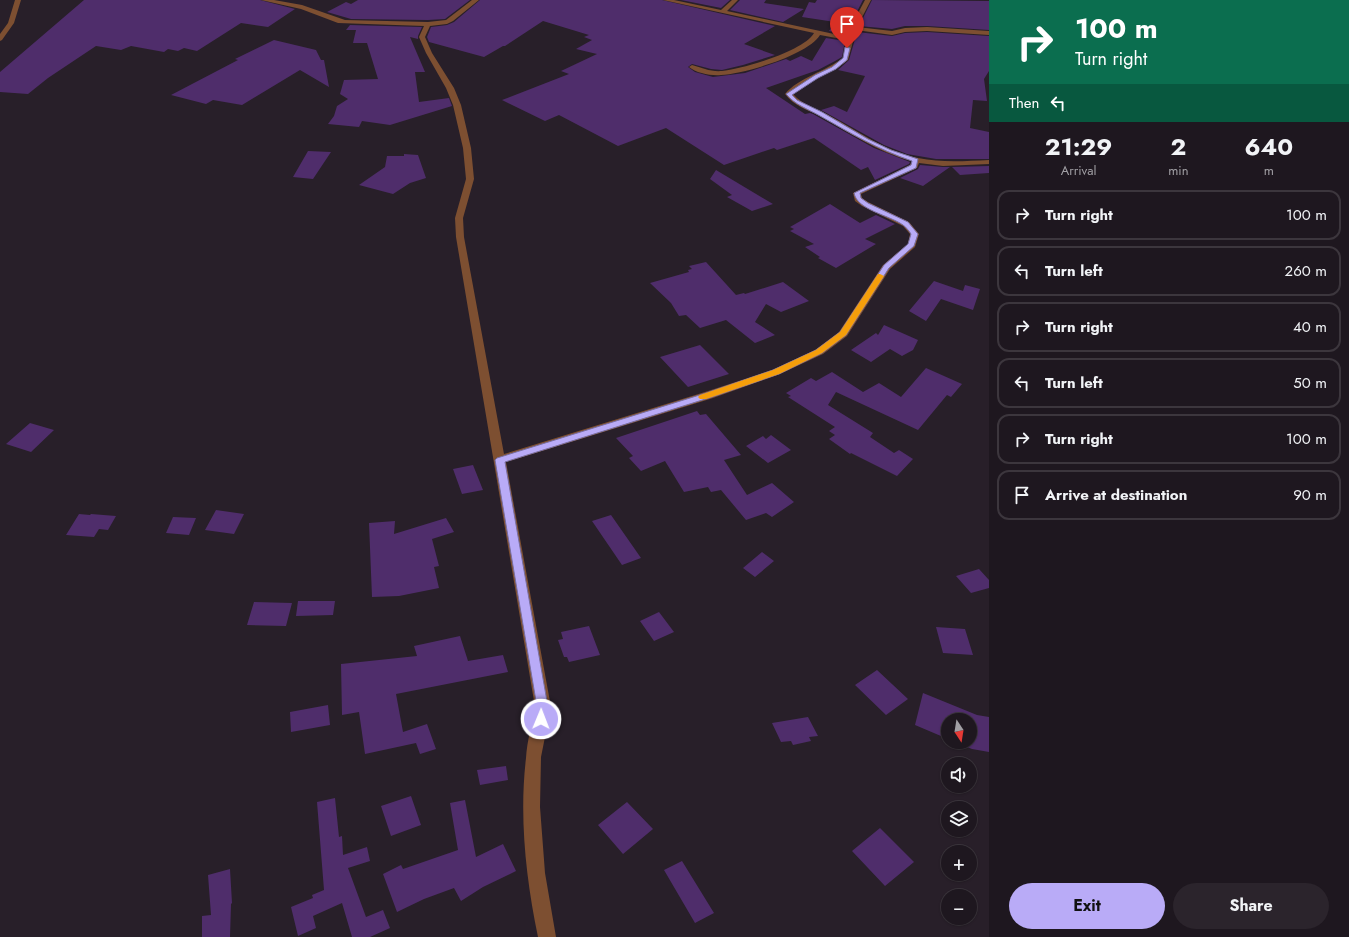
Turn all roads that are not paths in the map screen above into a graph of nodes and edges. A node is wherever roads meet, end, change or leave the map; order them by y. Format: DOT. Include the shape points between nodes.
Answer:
graph roads {
  1 [pos="18,0"];
  2 [pos="264,0"];
  3 [pos="476,0"];
  4 [pos="666,0"];
  5 [pos="735,0"];
  6 [pos="868,0"];
  7 [pos="722,12"];
  8 [pos="428,24"];
  9 [pos="853,28"];
  10 [pos="818,32"];
  11 [pos="989,34"];
  12 [pos="0,39"];
  13 [pos="849,39"];
  14 [pos="692,66"];
  15 [pos="916,160"];
  16 [pos="989,162"];
  17 [pos="500,460"];
  18 [pos="547,937"];
  1 -- 12 [label="street" via="11,23"];
  2 -- 8 [label="street" via="302,7 338,21"];
  3 -- 8 [label="street" via="451,20"];
  4 -- 7 [label="street"];
  5 -- 7 [label="street"];
  6 -- 9 [label="street" via="856,18"];
  7 -- 10 [label="street"];
  8 -- 17 [label="street" via="422,32 422,38 452,93 467,148 470,179 459,218 460,237"];
  9 -- 11 [label="street" via="892,33 927,29"];
  9 -- 13 [label="street"];
  10 -- 13 [label="street"];
  10 -- 14 [label="street" via="812,42 798,49 739,70 713,73"];
  13 -- 15 [label="street" via="846,59 789,94 795,101 866,140"];
  15 -- 16 [label="street"];
  15 -- 17 [label="street" via="914,166 857,193 858,199 865,204 906,224 915,234 912,245 886,267 843,334 819,352 776,372 716,393"];
  17 -- 18 [label="street" via="543,707 533,763 533,830 541,910"];
}
